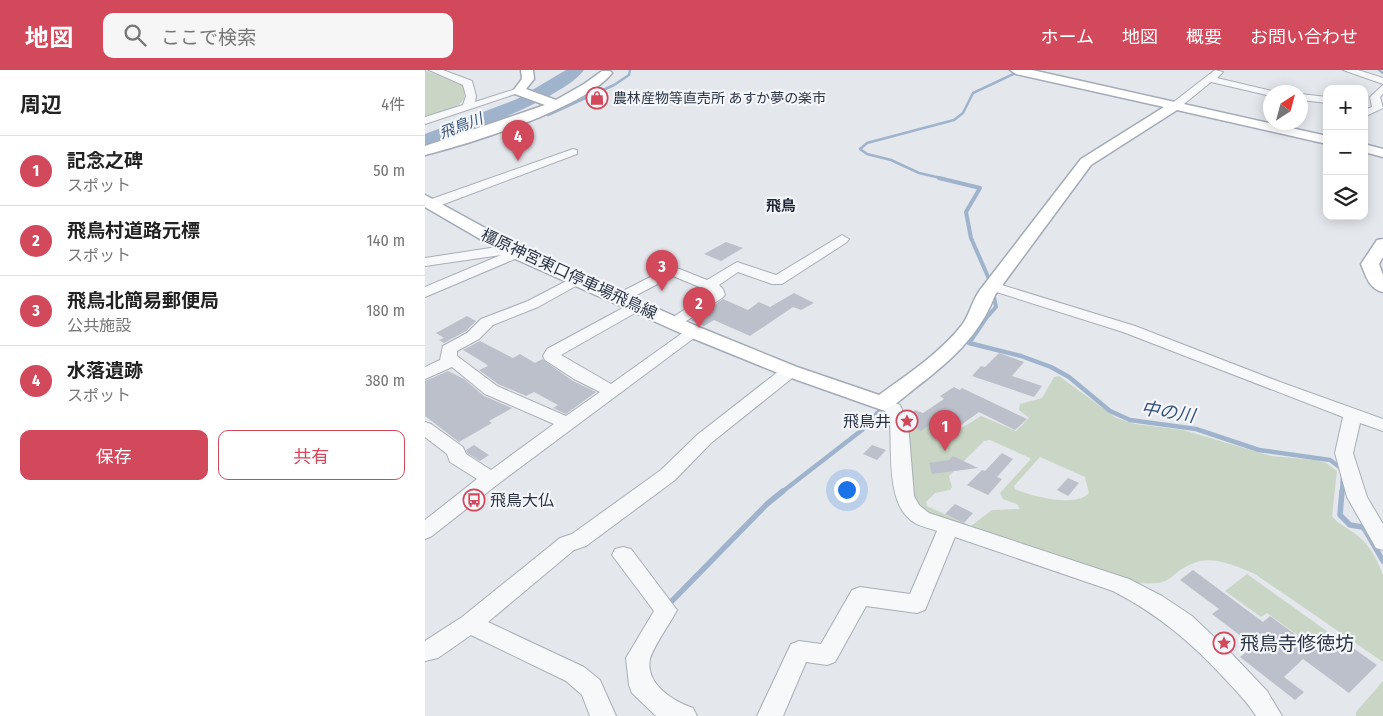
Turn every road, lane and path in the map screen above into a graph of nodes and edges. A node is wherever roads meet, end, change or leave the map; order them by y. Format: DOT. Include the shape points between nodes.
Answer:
graph roads {
  1 [pos="435,70"];
  2 [pos="527,70"];
  3 [pos="1220,70"];
  4 [pos="1348,70"];
  5 [pos="608,71"];
  6 [pos="1019,71"];
  7 [pos="1209,79"];
  8 [pos="1383,81"];
  9 [pos="1383,88"];
  10 [pos="1263,90"];
  11 [pos="526,94"];
  12 [pos="1308,98"];
  13 [pos="1323,100"];
  14 [pos="555,104"];
  15 [pos="1175,106"];
  16 [pos="1368,106"];
  17 [pos="468,107"];
  18 [pos="1378,108"];
  19 [pos="1368,112"];
  20 [pos="425,121"];
  21 [pos="1323,139"];
  22 [pos="440,146"];
  23 [pos="1368,149"];
  24 [pos="425,151"];
  25 [pos="573,152"];
  26 [pos="1383,153"];
  27 [pos="425,163"];
  28 [pos="428,202"];
  29 [pos="842,239"];
  30 [pos="1383,244"];
  31 [pos="513,251"];
  32 [pos="425,262"];
  33 [pos="578,279"];
  34 [pos="709,284"];
  35 [pos="992,286"];
  36 [pos="1383,287"];
  37 [pos="425,292"];
  38 [pos="620,298"];
  39 [pos="637,306"];
  40 [pos="674,322"];
  41 [pos="695,332"];
  42 [pos="448,361"];
  43 [pos="789,371"];
  44 [pos="425,374"];
  45 [pos="612,391"];
  46 [pos="882,403"];
  47 [pos="1353,415"];
  48 [pos="568,423"];
  49 [pos="1383,425"];
  50 [pos="425,428"];
  51 [pos="491,480"];
  52 [pos="948,528"];
  53 [pos="425,532"];
  54 [pos="1377,532"];
  55 [pos="623,555"];
  56 [pos="470,624"];
  57 [pos="425,651"];
  58 [pos="603,716"];
  59 [pos="684,716"];
  60 [pos="769,716"];
  61 [pos="1269,716"];
  1 -- 17 [label="street" via="469,83 471,96"];
  2 -- 11 [label="main road"];
  3 -- 7 [label="street"];
  4 -- 8 [label="street"];
  5 -- 14 [label="main road" via="590,86"];
  6 -- 15 [label="main road"];
  7 -- 10 [label="street"];
  7 -- 15 [label="street"];
  9 -- 18 [label="street" via="1375,97"];
  11 -- 14 [label="main road"];
  11 -- 17 [label="street"];
  12 -- 13 [label="street"];
  14 -- 22 [label="main road"];
  15 -- 21 [label="main road"];
  15 -- 35 [label="main road" via="1086,162"];
  16 -- 18 [label="street"];
  17 -- 20 [label="street"];
  18 -- 19 [label="street"];
  22 -- 24 [label="main road"];
  22 -- 27 [label="main road"];
  23 -- 26 [label="main road"];
  25 -- 28 [label="street"];
  28 -- 31 [label="main road, 橿原神宮東口停車場飛鳥線"];
  29 -- 34 [label="street" via="777,281 737,266"];
  30 -- 36 [label="main road" via="1370,264 1375,280"];
  31 -- 32 [label="street"];
  31 -- 33 [label="main road, 橿原神宮東口停車場飛鳥線"];
  31 -- 37 [label="street"];
  33 -- 38 [label="main road, 橿原神宮東口停車場飛鳥線"];
  33 -- 42 [label="street" via="533,304 487,322 473,336 449,349"];
  34 -- 38 [label="street" via="672,270"];
  34 -- 40 [label="street" via="716,289 717,296"];
  35 -- 46 [label="main road" via="983,306 956,344"];
  35 -- 47 [label="street" via="1129,329"];
  38 -- 39 [label="main road, 橿原神宮東口停車場飛鳥線"];
  39 -- 40 [label="main road, 橿原神宮東口停車場飛鳥線"];
  39 -- 45 [label="street" via="551,356"];
  40 -- 41 [label="main road, 橿原神宮東口停車場飛鳥線"];
  41 -- 43 [label="main road, 橿原神宮東口停車場飛鳥線"];
  41 -- 45 [label="street"];
  42 -- 44 [label="street"];
  42 -- 48 [label="street" via="453,360 509,400"];
  43 -- 46 [label="main road, 橿原神宮東口停車場飛鳥線"];
  43 -- 56 [label="street" via="704,439 668,475 579,540 567,544"];
  45 -- 48 [label="street"];
  46 -- 52 [label="street" via="894,409 899,423 904,496 912,510 922,518"];
  47 -- 49 [label="street"];
  47 -- 54 [label="street" via="1344,453 1357,498"];
  48 -- 51 [label="street"];
  50 -- 51 [label="street" via="456,452 457,457"];
  51 -- 53 [label="street"];
  52 -- 60 [label="street" via="917,604 860,596 827,655 799,651"];
  52 -- 61 [label="street" via="1145,596 1204,639 1263,703"];
  55 -- 59 [label="street" via="667,610 638,658 641,685 666,709"];
  56 -- 57 [label="street" via="430,651"];
  56 -- 58 [label="street" via="575,674 591,688"];
}
